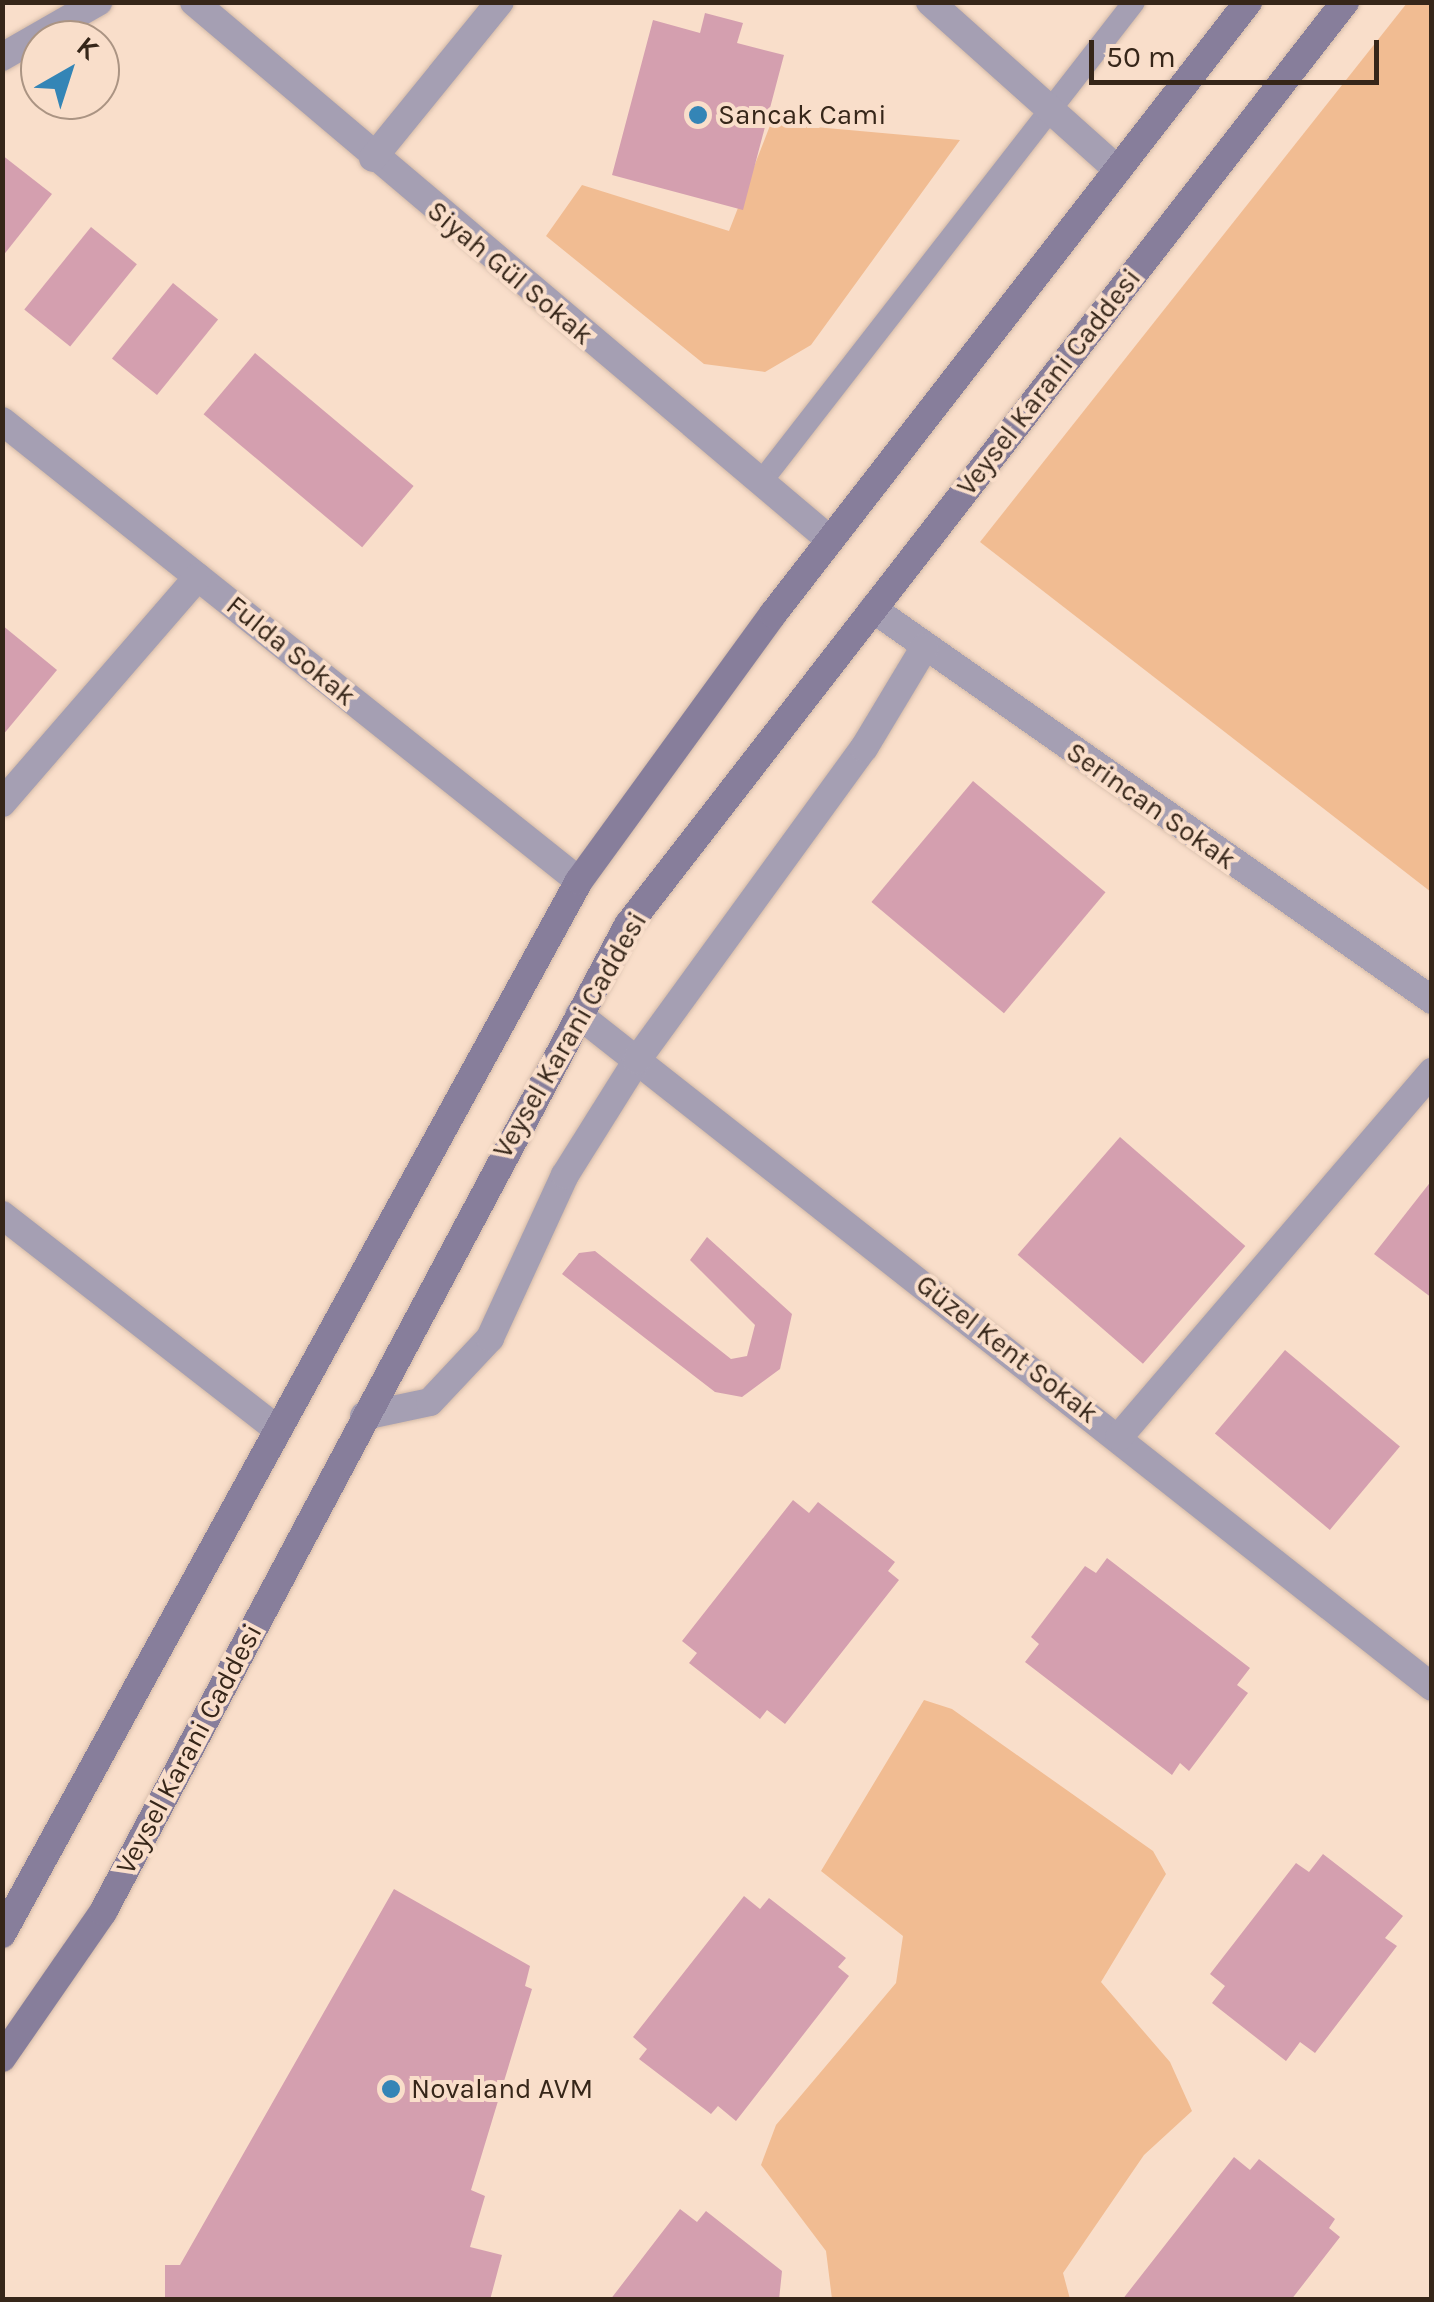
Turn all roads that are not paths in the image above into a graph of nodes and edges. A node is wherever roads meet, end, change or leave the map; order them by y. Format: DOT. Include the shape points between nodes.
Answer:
graph roads {
  1 [pos="98,2"];
  2 [pos="194,2"];
  3 [pos="500,2"];
  4 [pos="930,2"];
  5 [pos="1134,2"];
  6 [pos="1248,2"];
  7 [pos="1345,2"];
  8 [pos="6,50"];
  9 [pos="1052,111"];
  10 [pos="374,158"];
  11 [pos="1118,170"];
  12 [pos="2,421"];
  13 [pos="761,482"];
  14 [pos="830,540"];
  15 [pos="198,577"];
  16 [pos="874,609"];
  17 [pos="924,648"];
  18 [pos="2,803"];
  19 [pos="579,880"];
  20 [pos="1432,1000"];
  21 [pos="578,1015"];
  22 [pos="637,1060"];
  23 [pos="1432,1072"];
  24 [pos="2,1214"];
  25 [pos="364,1416"];
  26 [pos="277,1430"];
  27 [pos="1119,1436"];
  28 [pos="1432,1687"];
  29 [pos="5,1926"];
  30 [pos="2,2058"];
  1 -- 8 [label="street"];
  2 -- 10 [label="street, Siyah Gül Sokak"];
  3 -- 10 [label="street"];
  4 -- 9 [label="street"];
  5 -- 9 [label="lane"];
  6 -- 11 [label="main road"];
  7 -- 16 [label="main road, Veysel Karani Caddesi"];
  9 -- 11 [label="street"];
  9 -- 13 [label="lane"];
  10 -- 13 [label="street, Siyah Gül Sokak"];
  11 -- 14 [label="main road"];
  12 -- 15 [label="street, Fulda Sokak"];
  13 -- 14 [label="street, Siyah Gül Sokak"];
  14 -- 19 [label="main road"];
  15 -- 18 [label="street"];
  15 -- 19 [label="street, Fulda Sokak"];
  16 -- 17 [label="street, Serincan Sokak"];
  16 -- 21 [label="main road, Veysel Karani Caddesi" via="628,926"];
  17 -- 20 [label="street, Serincan Sokak"];
  17 -- 22 [label="street" via="864,748"];
  19 -- 26 [label="main road"];
  21 -- 22 [label="street, Güzel Kent Sokak"];
  21 -- 25 [label="main road, Veysel Karani Caddesi"];
  22 -- 25 [label="street" via="565,1175 490,1338 430,1402"];
  22 -- 27 [label="street, Güzel Kent Sokak"];
  23 -- 27 [label="street"];
  24 -- 26 [label="street"];
  25 -- 30 [label="main road, Veysel Karani Caddesi" via="103,1912"];
  26 -- 29 [label="main road"];
  27 -- 28 [label="street, Güzel Kent Sokak"];
}
